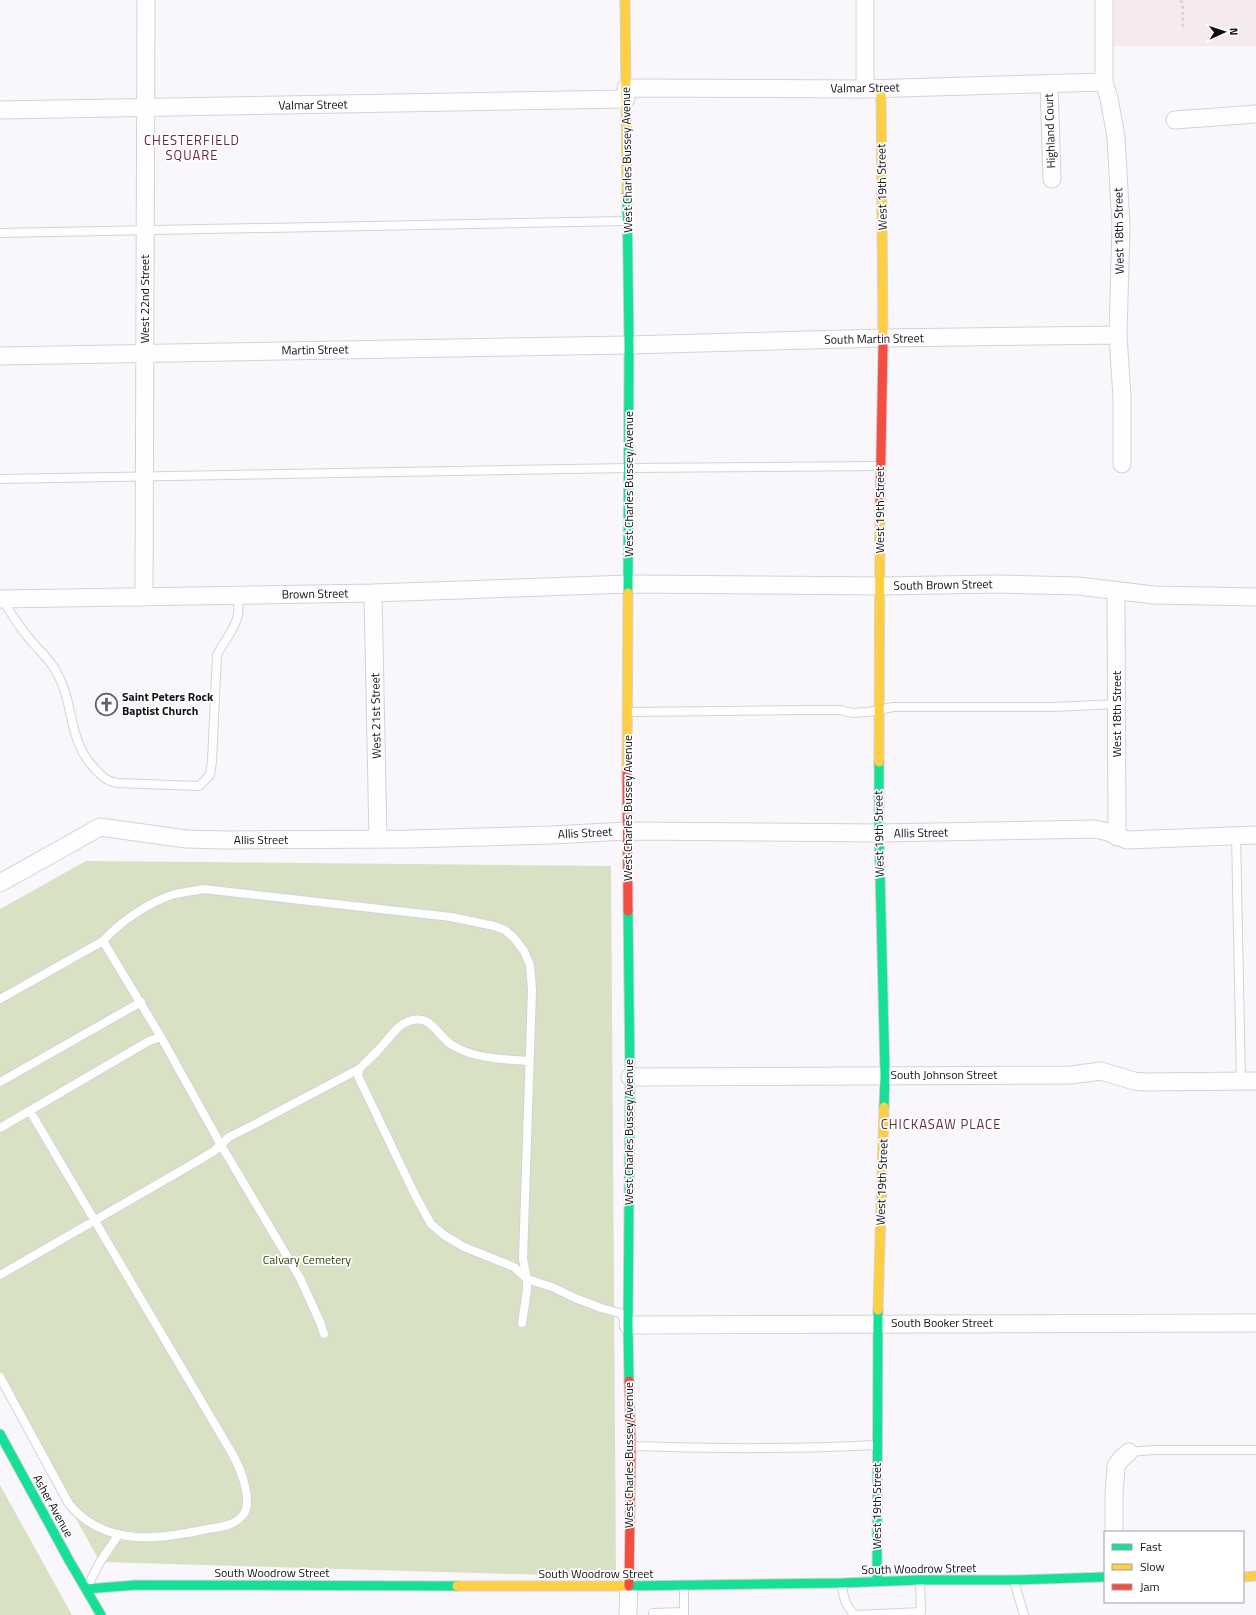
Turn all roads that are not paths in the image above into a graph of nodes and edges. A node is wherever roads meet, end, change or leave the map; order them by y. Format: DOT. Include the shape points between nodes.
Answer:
graph roads {
  1 [pos="146,0"];
  2 [pos="625,0"];
  3 [pos="865,0"];
  4 [pos="1104,0"];
  5 [pos="1104,82"];
  6 [pos="1049,83"];
  7 [pos="873,88"];
  8 [pos="626,94"];
  9 [pos="146,108"];
  10 [pos="0,110"];
  11 [pos="1256,114"];
  12 [pos="1175,120"];
  13 [pos="1052,179"];
  14 [pos="629,221"];
  15 [pos="146,230"];
  16 [pos="0,233"];
  17 [pos="1118,335"];
  18 [pos="884,338"];
  19 [pos="629,345"];
  20 [pos="145,353"];
  21 [pos="0,356"];
  22 [pos="1122,464"];
  23 [pos="880,466"];
  24 [pos="629,468"];
  25 [pos="145,477"];
  26 [pos="0,479"];
  27 [pos="629,584"];
  28 [pos="880,586"];
  29 [pos="1116,591"];
  30 [pos="373,593"];
  31 [pos="238,595"];
  32 [pos="144,597"];
  33 [pos="1256,597"];
  34 [pos="1,599"];
  35 [pos="1116,704"];
  36 [pos="879,710"];
  37 [pos="628,712"];
  38 [pos="628,831"];
  39 [pos="879,833"];
  40 [pos="1236,835"];
  41 [pos="1256,835"];
  42 [pos="1117,837"];
  43 [pos="378,839"];
  44 [pos="0,883"];
  45 [pos="103,942"];
  46 [pos="0,999"];
  47 [pos="140,1002"];
  48 [pos="161,1037"];
  49 [pos="529,1061"];
  50 [pos="359,1069"];
  51 [pos="885,1075"];
  52 [pos="630,1077"];
  53 [pos="1248,1081"];
  54 [pos="0,1082"];
  55 [pos="30,1111"];
  56 [pos="0,1128"];
  57 [pos="221,1145"];
  58 [pos="94,1221"];
  59 [pos="0,1275"];
  60 [pos="527,1279"];
  61 [pos="522,1323"];
  62 [pos="1256,1323"];
  63 [pos="878,1324"];
  64 [pos="628,1325"];
  65 [pos="324,1334"];
  66 [pos="0,1376"];
  67 [pos="0,1434"];
  68 [pos="877,1445"];
  69 [pos="631,1446"];
  70 [pos="1256,1450"];
  71 [pos="1129,1452"];
  72 [pos="1114,1531"];
  73 [pos="118,1534"];
  74 [pos="1244,1576"];
  75 [pos="1256,1576"];
  76 [pos="1104,1577"];
  77 [pos="920,1580"];
  78 [pos="1014,1580"];
  79 [pos="877,1581"];
  80 [pos="842,1583"];
  81 [pos="684,1585"];
  82 [pos="629,1586"];
  83 [pos="86,1590"];
  84 [pos="684,1614"];
  85 [pos="921,1614"];
  86 [pos="101,1615"];
  87 [pos="628,1615"];
  88 [pos="653,1615"];
  89 [pos="855,1615"];
  90 [pos="1024,1615"];
  1 -- 9 [label="street, West 22nd Street"];
  2 -- 8 [label="street, West Charles Bussey Avenue"];
  3 -- 7 [label="street, West 19th Street"];
  4 -- 5 [label="street, West 18th Street"];
  5 -- 6 [label="street, Valmar Street"];
  5 -- 17 [label="street, West 18th Street" via="1116,137 1121,226"];
  6 -- 7 [label="street, Valmar Street"];
  6 -- 13 [label="street, Highland Court"];
  7 -- 8 [label="street, Valmar Street"];
  7 -- 18 [label="street, West 19th Street"];
  8 -- 9 [label="street, Valmar Street"];
  8 -- 14 [label="street, West Charles Bussey Avenue"];
  9 -- 10 [label="street, Valmar Street"];
  9 -- 15 [label="street, West 22nd Street"];
  11 -- 12 [label="street"];
  14 -- 15 [label="lane"];
  14 -- 19 [label="street, West Charles Bussey Avenue"];
  15 -- 16 [label="lane"];
  15 -- 20 [label="street, West 22nd Street"];
  17 -- 18 [label="street, South Martin Street"];
  17 -- 22 [label="street, West 18th Street" via="1122,398"];
  18 -- 19 [label="street, South Martin Street"];
  18 -- 23 [label="street, West 19th Street"];
  19 -- 20 [label="street, Martin Street"];
  19 -- 24 [label="street, West Charles Bussey Avenue"];
  20 -- 21 [label="street, Martin Street"];
  20 -- 25 [label="street, West 22nd Street"];
  23 -- 24 [label="lane"];
  23 -- 28 [label="street, West 19th Street"];
  24 -- 25 [label="lane"];
  24 -- 27 [label="street, West Charles Bussey Avenue"];
  25 -- 26 [label="lane"];
  25 -- 32 [label="street, West 22nd Street"];
  27 -- 28 [label="street, South Brown Street"];
  27 -- 30 [label="street, Brown Street"];
  27 -- 37 [label="street, West Charles Bussey Avenue"];
  28 -- 29 [label="street, South Brown Street" via="1078,586"];
  28 -- 36 [label="street, West 19th Street"];
  29 -- 33 [label="street, South Brown Street" via="1178,596"];
  29 -- 35 [label="street, West 18th Street"];
  30 -- 31 [label="street, Brown Street"];
  30 -- 43 [label="street, West 21st Street"];
  31 -- 32 [label="street, Brown Street"];
  31 -- 34 [label="lane" via="239,614 235,626 217,655 210,775 199,786 117,783 106,780 88,762 77,743 65,689 57,672"];
  32 -- 34 [label="street, Brown Street"];
  35 -- 36 [label="lane" via="1053,707 893,707"];
  35 -- 42 [label="street, West 18th Street"];
  36 -- 37 [label="lane" via="852,713 840,710"];
  36 -- 39 [label="street, West 19th Street"];
  37 -- 38 [label="street, West Charles Bussey Avenue"];
  38 -- 39 [label="street, Allis Street"];
  38 -- 43 [label="street, Allis Street"];
  38 -- 52 [label="street, West Charles Bussey Avenue"];
  39 -- 42 [label="street, Allis Street" via="1095,829"];
  39 -- 51 [label="street, West 19th Street"];
  40 -- 41 [label="street, Allis Street"];
  40 -- 42 [label="street, Allis Street" via="1146,840"];
  40 -- 53 [label="lane"];
  43 -- 44 [label="street, Allis Street" via="186,839 100,827"];
  45 -- 46 [label="lane"];
  45 -- 47 [label="lane"];
  45 -- 49 [label="lane" via="112,931 155,903 177,894 203,889 451,917 494,926 505,930 514,938 530,964 532,990"];
  47 -- 48 [label="lane"];
  47 -- 54 [label="lane"];
  48 -- 55 [label="lane"];
  48 -- 57 [label="lane"];
  49 -- 50 [label="lane" via="487,1057 464,1051 451,1044 430,1023 417,1019 398,1027"];
  49 -- 60 [label="lane" via="523,1259"];
  50 -- 57 [label="lane" via="229,1137"];
  50 -- 60 [label="lane" via="358,1076 431,1224 464,1247 514,1267"];
  51 -- 52 [label="street, South Johnson Street"];
  51 -- 53 [label="street, South Johnson Street" via="1072,1075 1101,1070 1144,1082"];
  51 -- 63 [label="street, West 19th Street"];
  52 -- 64 [label="street, West Charles Bussey Avenue"];
  55 -- 56 [label="lane"];
  55 -- 58 [label="lane"];
  57 -- 58 [label="lane"];
  57 -- 65 [label="lane" via="300,1278"];
  58 -- 59 [label="lane"];
  58 -- 73 [label="lane" via="233,1455 242,1474 246,1496 244,1515 228,1525 175,1536 148,1538"];
  60 -- 61 [label="lane"];
  60 -- 64 [label="lane" via="620,1313"];
  62 -- 63 [label="street, South Booker Street"];
  63 -- 64 [label="street, South Booker Street"];
  63 -- 68 [label="street, West 19th Street"];
  64 -- 69 [label="street, West Charles Bussey Avenue"];
  66 -- 73 [label="lane" via="69,1504 87,1521"];
  67 -- 83 [label="street, Asher Avenue"];
  68 -- 69 [label="lane" via="809,1449"];
  68 -- 79 [label="street, West 19th Street"];
  69 -- 82 [label="street, West Charles Bussey Avenue"];
  70 -- 71 [label="lane"];
  71 -- 72 [label="street" via="1116,1466"];
  73 -- 83 [label="lane"];
  74 -- 75 [label="street"];
  76 -- 78 [label="street, South Woodrow Street"];
  77 -- 78 [label="street, South Woodrow Street"];
  77 -- 79 [label="street, South Woodrow Street"];
  77 -- 85 [label="lane"];
  78 -- 90 [label="lane"];
  79 -- 80 [label="street, South Woodrow Street"];
  80 -- 81 [label="street, South Woodrow Street"];
  80 -- 89 [label="lane" via="844,1601"];
  81 -- 82 [label="street, South Woodrow Street"];
  81 -- 84 [label="lane"];
  82 -- 83 [label="street, South Woodrow Street" via="136,1585"];
  82 -- 87 [label="street, West Charles Bussey Avenue"];
  83 -- 86 [label="street, Asher Avenue"];
  84 -- 88 [label="lane"];
  85 -- 89 [label="lane"];
}
